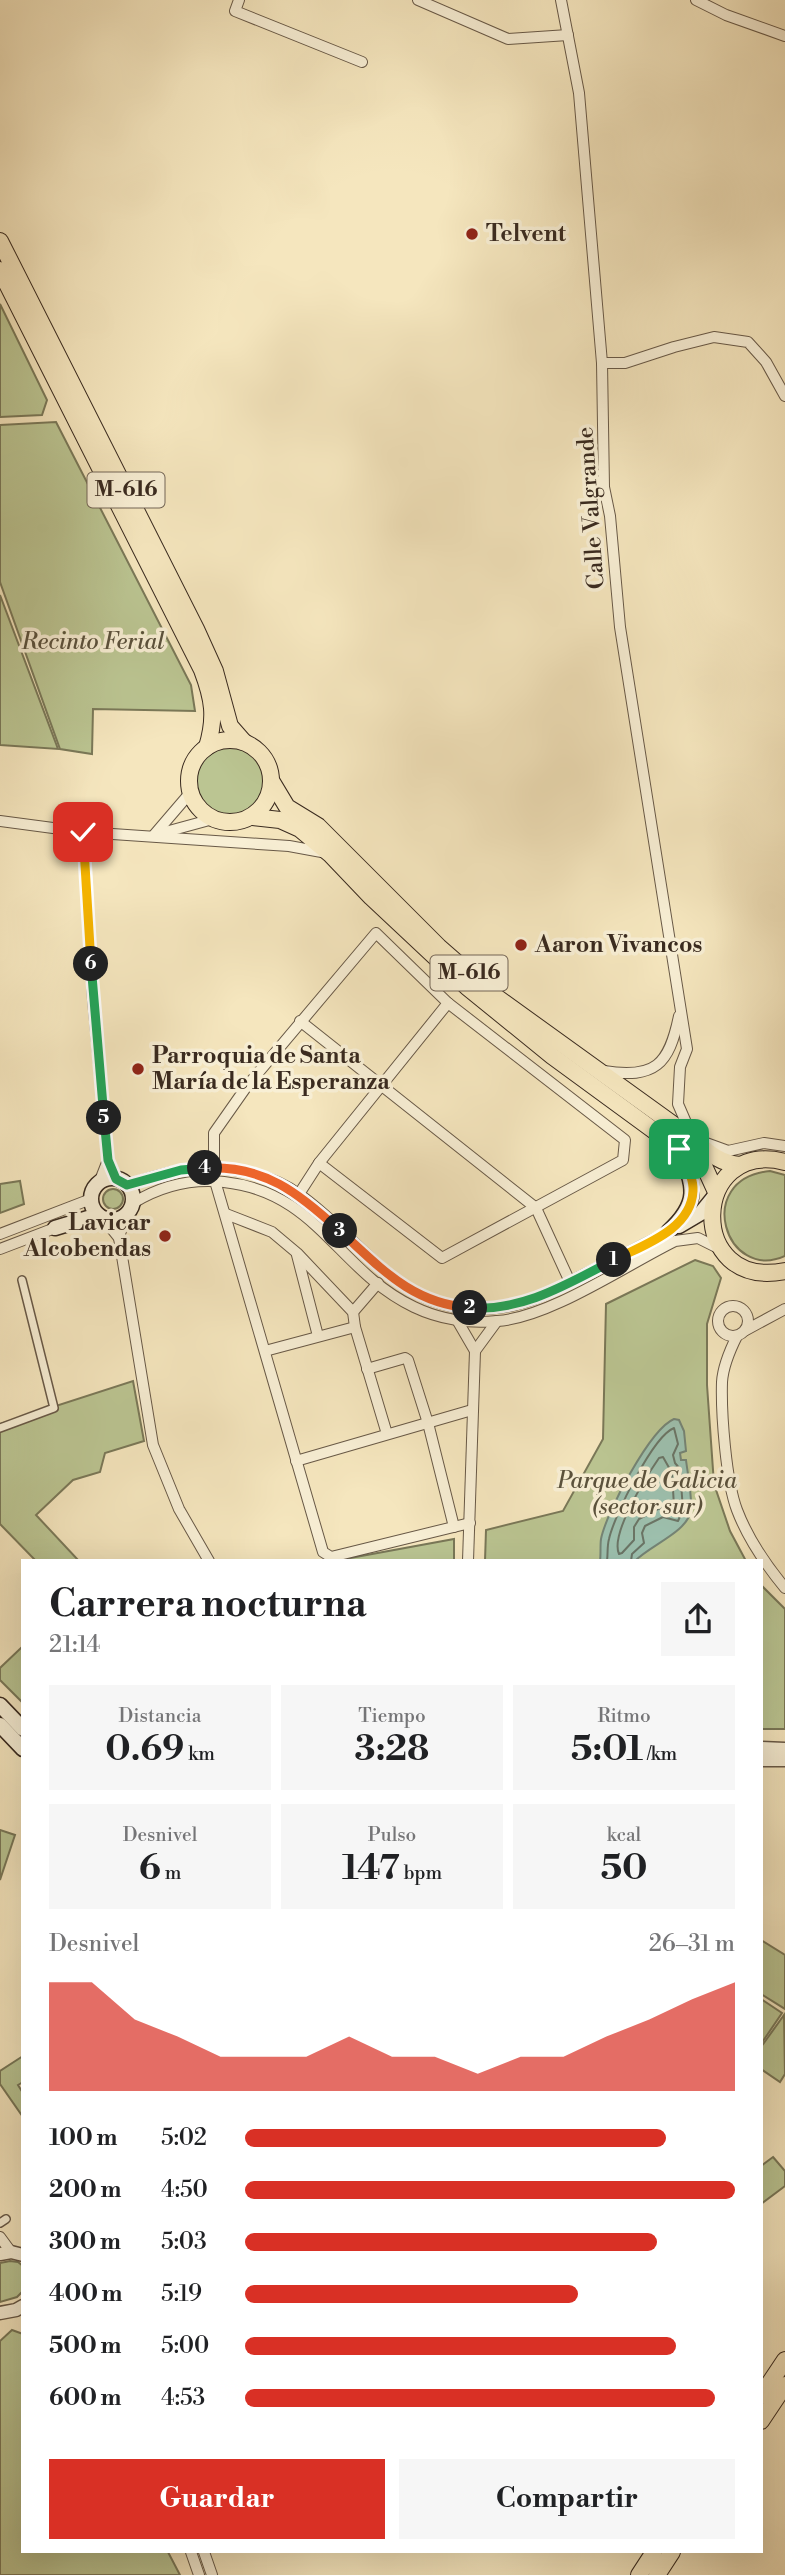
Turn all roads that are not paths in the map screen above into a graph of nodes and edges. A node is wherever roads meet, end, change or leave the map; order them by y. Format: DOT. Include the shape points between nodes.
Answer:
graph roads {
  1 [pos="239,0"];
  2 [pos="418,0"];
  3 [pos="561,0"];
  4 [pos="696,0"];
  5 [pos="568,35"];
  6 [pos="785,36"];
  7 [pos="362,62"];
  8 [pos="0,241"];
  9 [pos="0,270"];
  10 [pos="602,363"];
  11 [pos="785,396"];
  12 [pos="161,534"];
  13 [pos="160,559"];
  14 [pos="244,742"];
  15 [pos="207,747"];
  16 [pos="272,782"];
  17 [pos="190,793"];
  18 [pos="253,817"];
  19 [pos="213,819"];
  20 [pos="0,821"];
  21 [pos="83,832"];
  22 [pos="154,835"];
  23 [pos="331,854"];
  24 [pos="448,1003"];
  25 [pos="680,1012"];
  26 [pos="300,1021"];
  27 [pos="599,1071"];
  28 [pos="383,1084"];
  29 [pos="692,1138"];
  30 [pos="785,1146"];
  31 [pos="679,1149"];
  32 [pos="108,1160"];
  33 [pos="785,1162"];
  34 [pos="319,1163"];
  35 [pos="740,1166"];
  36 [pos="214,1167"];
  37 [pos="215,1181"];
  38 [pos="99,1182"];
  39 [pos="122,1182"];
  40 [pos="299,1194"];
  41 [pos="715,1194"];
  42 [pos="91,1199"];
  43 [pos="536,1208"];
  44 [pos="129,1209"];
  45 [pos="226,1214"];
  46 [pos="100,1217"];
  47 [pos="55,1228"];
  48 [pos="668,1232"];
  49 [pos="0,1234"];
  50 [pos="119,1238"];
  51 [pos="0,1249"];
  52 [pos="720,1249"];
  53 [pos="297,1253"];
  54 [pos="785,1271"];
  55 [pos="22,1280"];
  56 [pos="570,1282"];
  57 [pos="378,1283"];
  58 [pos="785,1309"];
  59 [pos="353,1312"];
  60 [pos="457,1320"];
  61 [pos="498,1321"];
  62 [pos="355,1327"];
  63 [pos="318,1336"];
  64 [pos="265,1351"];
  65 [pos="474,1351"];
  66 [pos="367,1369"];
  67 [pos="472,1410"];
  68 [pos="428,1423"];
  69 [pos="0,1428"];
  70 [pos="387,1434"];
  71 [pos="296,1461"];
  72 [pos="470,1523"];
  73 [pos="454,1527"];
  74 [pos="208,1559"];
  75 [pos="468,1559"];
  76 [pos="785,1588"];
  77 [pos="0,1704"];
  78 [pos="0,1725"];
  79 [pos="21,1727"];
  80 [pos="21,1747"];
  81 [pos="763,1748"];
  82 [pos="785,1749"];
  83 [pos="763,1760"];
  84 [pos="785,1760"];
  85 [pos="0,2237"];
  86 [pos="11,2254"];
  87 [pos="21,2309"];
  88 [pos="0,2313"];
  89 [pos="785,2360"];
  90 [pos="785,2385"];
  91 [pos="763,2393"];
  92 [pos="763,2418"];
  93 [pos="191,2553"];
  94 [pos="204,2553"];
  95 [pos="653,2553"];
  96 [pos="671,2553"];
  97 [pos="199,2575"];
  98 [pos="212,2575"];
  99 [pos="639,2575"];
  100 [pos="657,2575"];
  1 -- 7 [label="street" via="235,11"];
  2 -- 5 [label="street" via="508,39"];
  3 -- 5 [label="street, Calle Valgrande"];
  4 -- 6 [label="street"];
  5 -- 10 [label="street, Calle Valgrande" via="579,93"];
  8 -- 13 [label="highway, M-616"];
  9 -- 15 [label="highway, M-616" via="202,670 214,723"];
  10 -- 11 [label="street" via="625,363 714,337 748,342 766,362"];
  10 -- 25 [label="street, Calle Valgrande" via="604,487 620,626"];
  12 -- 13 [label="highway"];
  13 -- 14 [label="highway, M-616" via="215,671 230,726"];
  14 -- 15 [label="highway" via="231,740"];
  14 -- 16 [label="highway, M-616" via="264,758"];
  15 -- 17 [label="highway, M-616" via="191,767"];
  16 -- 18 [label="highway" via="270,795"];
  16 -- 27 [label="highway, M-616" via="287,807 318,826 455,961"];
  17 -- 19 [label="highway" via="203,813"];
  17 -- 22 [label="street"];
  18 -- 19 [label="highway, M-616" via="226,823"];
  18 -- 23 [label="highway, M-616" via="280,820 300,829"];
  19 -- 22 [label="street"];
  20 -- 21 [label="street"];
  21 -- 22 [label="street"];
  21 -- 32 [label="street"];
  22 -- 23 [label="street"];
  23 -- 31 [label="highway, M-616" via="467,987"];
  24 -- 26 [label="street" via="376,933"];
  24 -- 28 [label="street"];
  24 -- 43 [label="street" via="625,1140 623,1160"];
  25 -- 27 [label="street" via="673,1045 658,1065 630,1075"];
  25 -- 29 [label="street, Calle Valgrande" via="687,1049 680,1067 678,1104"];
  26 -- 28 [label="street"];
  26 -- 36 [label="street" via="214,1133"];
  27 -- 29 [label="highway, M-616"];
  28 -- 34 [label="street"];
  28 -- 43 [label="street"];
  29 -- 30 [label="street" via="728,1151 764,1143"];
  29 -- 35 [label="highway, M-616" via="713,1157"];
  31 -- 41 [label="highway, M-616" via="705,1168"];
  31 -- 48 [label="main road" via="693,1190 683,1218"];
  32 -- 38 [label="street"];
  32 -- 39 [label="street"];
  33 -- 35 [label="highway" via="756,1160"];
  34 -- 40 [label="street"];
  34 -- 43 [label="street" via="442,1258"];
  35 -- 41 [label="highway"];
  36 -- 39 [label="street"];
  36 -- 40 [label="street" via="262,1176"];
  37 -- 44 [label="street" via="158,1188"];
  37 -- 45 [label="street"];
  37 -- 57 [label="street" via="251,1186 290,1203"];
  38 -- 39 [label="main road"];
  38 -- 42 [label="main road"];
  39 -- 44 [label="main road" via="133,1196"];
  40 -- 56 [label="street" via="394,1280 433,1301 466,1308 505,1308"];
  41 -- 48 [label="main road" via="701,1213"];
  41 -- 52 [label="highway" via="711,1224"];
  42 -- 46 [label="main road"];
  42 -- 49 [label="street"];
  43 -- 56 [label="street"];
  44 -- 46 [label="main road" via="114,1221"];
  44 -- 50 [label="street"];
  45 -- 53 [label="street" via="272,1232"];
  45 -- 64 [label="street"];
  46 -- 47 [label="main road"];
  46 -- 50 [label="street"];
  47 -- 51 [label="street"];
  48 -- 56 [label="street"];
  50 -- 74 [label="street" via="153,1444 179,1508"];
  52 -- 54 [label="highway" via="751,1271"];
  52 -- 61 [label="street" via="698,1238 675,1241 540,1310"];
  53 -- 59 [label="street"];
  53 -- 63 [label="street"];
  55 -- 69 [label="street" via="54,1408"];
  57 -- 59 [label="street"];
  57 -- 60 [label="street" via="414,1307"];
  58 -- 76 [label="street" via="741,1333 727,1355 722,1380 731,1490 747,1530"];
  59 -- 62 [label="street"];
  60 -- 61 [label="street"];
  60 -- 65 [label="street"];
  61 -- 65 [label="street"];
  62 -- 63 [label="street"];
  62 -- 66 [label="street"];
  63 -- 64 [label="street"];
  64 -- 71 [label="street"];
  65 -- 67 [label="street"];
  66 -- 68 [label="street" via="408,1360"];
  66 -- 70 [label="street"];
  67 -- 68 [label="street"];
  67 -- 72 [label="street"];
  68 -- 70 [label="street"];
  68 -- 73 [label="street"];
  70 -- 71 [label="street"];
  71 -- 73 [label="street" via="327,1556"];
  72 -- 73 [label="street"];
  72 -- 75 [label="street"];
  77 -- 79 [label="main road"];
  78 -- 80 [label="main road"];
  81 -- 82 [label="street"];
  83 -- 84 [label="street"];
  85 -- 86 [label="street"];
  87 -- 88 [label="street"];
  89 -- 91 [label="highway"];
  90 -- 92 [label="highway"];
  93 -- 97 [label="street"];
  94 -- 98 [label="street"];
  95 -- 99 [label="highway"];
  96 -- 100 [label="highway"];
}
